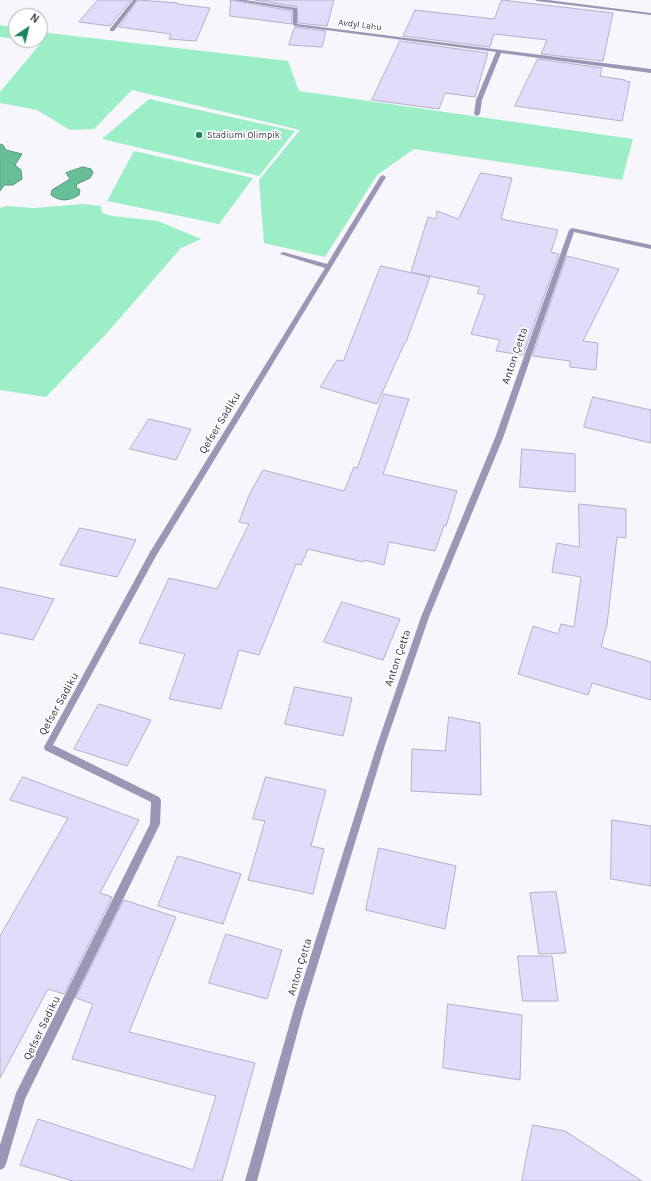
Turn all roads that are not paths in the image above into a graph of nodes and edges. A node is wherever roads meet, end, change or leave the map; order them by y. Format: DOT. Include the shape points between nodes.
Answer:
graph roads {
  1 [pos="136,0"];
  2 [pos="236,0"];
  3 [pos="537,0"];
  4 [pos="651,14"];
  5 [pos="112,30"];
  6 [pos="499,51"];
  7 [pos="651,72"];
  8 [pos="477,114"];
  9 [pos="383,177"];
  10 [pos="651,247"];
  11 [pos="283,254"];
  12 [pos="329,267"];
  13 [pos="0,1164"];
  14 [pos="251,1181"];
  1 -- 5 [label="street"];
  2 -- 6 [label="street, Avdyl Lahu" via="296,9 295,24"];
  3 -- 4 [label="street"];
  6 -- 7 [label="street, Avdyl Lahu"];
  6 -- 8 [label="street" via="479,100"];
  9 -- 12 [label="street, Qefser Sadiku"];
  10 -- 14 [label="street, Anton Çetta" via="572,230 499,438 425,617 384,737 298,1012"];
  11 -- 12 [label="street"];
  12 -- 13 [label="street, Qefser Sadiku" via="153,554 48,747 156,800 155,824 20,1097"];
}
